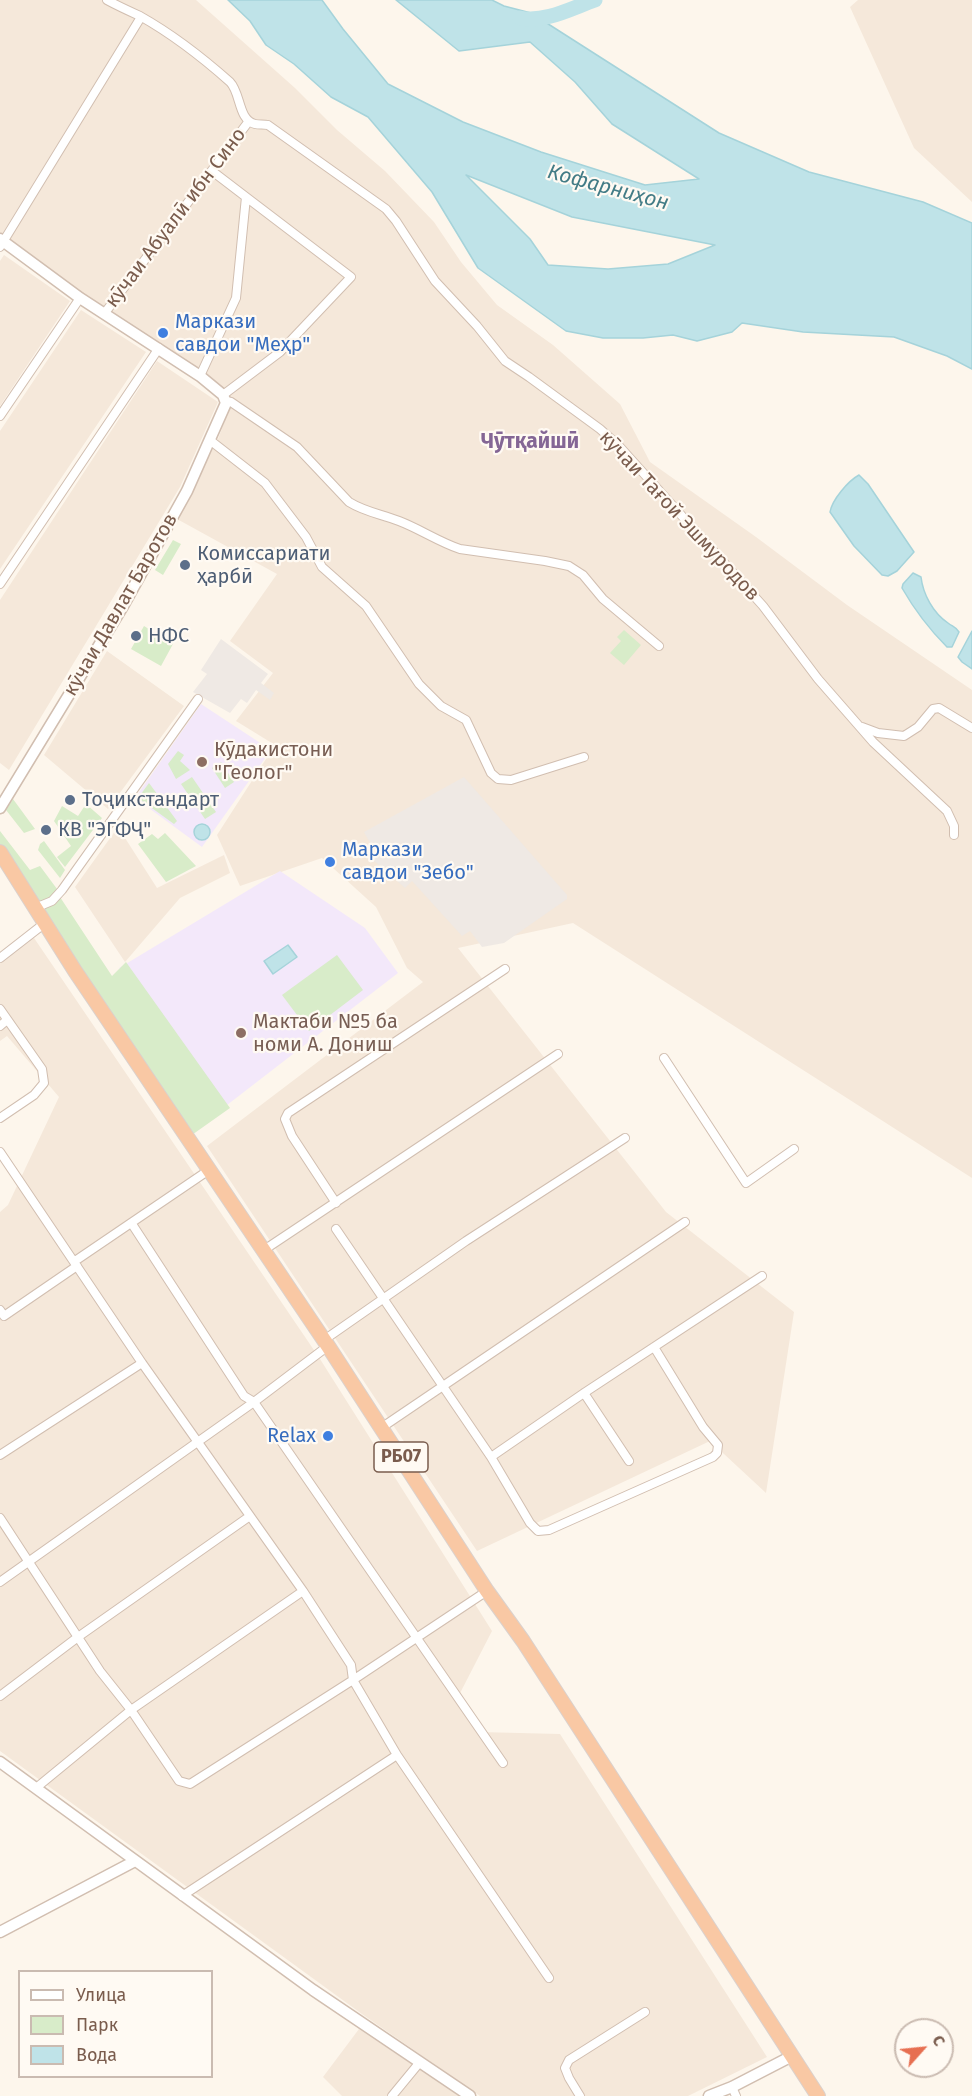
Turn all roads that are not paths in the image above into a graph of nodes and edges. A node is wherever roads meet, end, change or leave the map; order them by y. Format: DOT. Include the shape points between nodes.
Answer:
graph roads {
  1 [pos="107,0"];
  2 [pos="141,17"];
  3 [pos="249,121"];
  4 [pos="212,171"];
  5 [pos="246,197"];
  6 [pos="1,243"];
  7 [pos="80,298"];
  8 [pos="104,314"];
  9 [pos="159,348"];
  10 [pos="200,376"];
  11 [pos="225,398"];
  12 [pos="0,416"];
  13 [pos="211,441"];
  14 [pos="0,584"];
  15 [pos="659,646"];
  16 [pos="198,699"];
  17 [pos="862,727"];
  18 [pos="972,728"];
  19 [pos="584,757"];
  20 [pos="0,808"];
  21 [pos="954,836"];
  22 [pos="0,852"];
  23 [pos="35,908"];
  24 [pos="45,923"];
  25 [pos="0,958"];
  26 [pos="505,969"];
  27 [pos="0,1009"];
  28 [pos="7,1020"];
  29 [pos="0,1026"];
  30 [pos="558,1054"];
  31 [pos="664,1058"];
  32 [pos="0,1118"];
  33 [pos="625,1138"];
  34 [pos="794,1149"];
  35 [pos="0,1152"];
  36 [pos="209,1170"];
  37 [pos="336,1203"];
  38 [pos="685,1222"];
  39 [pos="132,1224"];
  40 [pos="336,1229"];
  41 [pos="264,1251"];
  42 [pos="76,1263"];
  43 [pos="762,1276"];
  44 [pos="383,1299"];
  45 [pos="1,1315"];
  46 [pos="326,1343"];
  47 [pos="654,1347"];
  48 [pos="142,1363"];
  49 [pos="442,1388"];
  50 [pos="584,1393"];
  51 [pos="254,1402"];
  52 [pos="381,1428"];
  53 [pos="198,1441"];
  54 [pos="0,1455"];
  55 [pos="491,1457"];
  56 [pos="628,1461"];
  57 [pos="250,1515"];
  58 [pos="0,1518"];
  59 [pos="30,1562"];
  60 [pos="0,1582"];
  61 [pos="303,1591"];
  62 [pos="487,1591"];
  63 [pos="78,1637"];
  64 [pos="417,1638"];
  65 [pos="353,1680"];
  66 [pos="0,1696"];
  67 [pos="131,1710"];
  68 [pos="397,1755"];
  69 [pos="0,1762"];
  70 [pos="503,1763"];
  71 [pos="36,1788"];
  72 [pos="135,1861"];
  73 [pos="182,1896"];
  74 [pos="0,1932"];
  75 [pos="549,1978"];
  76 [pos="645,2012"];
  77 [pos="792,2056"];
  78 [pos="420,2062"];
  79 [pos="734,2092"];
  80 [pos="392,2096"];
  81 [pos="470,2096"];
  82 [pos="580,2096"];
  83 [pos="709,2096"];
  84 [pos="818,2096"];
  1 -- 2 [label="street"];
  2 -- 3 [label="street" via="186,46 232,84"];
  2 -- 6 [label="street"];
  3 -- 4 [label="street, кӯчаи Абуалӣ ибн Сино"];
  3 -- 17 [label="street, кӯчаи Тағой Эшмуродов" via="268,125 386,209 435,281 505,361 619,446 763,606 818,679"];
  4 -- 5 [label="street"];
  4 -- 8 [label="street, кӯчаи Абуалӣ ибн Сино"];
  5 -- 10 [label="street" via="236,298"];
  5 -- 11 [label="street" via="351,277 280,352"];
  6 -- 7 [label="street"];
  7 -- 8 [label="street"];
  7 -- 12 [label="street"];
  8 -- 9 [label="street"];
  9 -- 10 [label="street"];
  9 -- 14 [label="street"];
  10 -- 11 [label="street"];
  11 -- 13 [label="street, кӯчаи Давлат Баротов"];
  11 -- 15 [label="street" via="290,441 360,509 398,520 460,549 569,566"];
  13 -- 19 [label="street" via="265,483 306,537 322,567 366,606 419,684 441,706 466,720 498,779 511,780"];
  13 -- 20 [label="street, кӯчаи Давлат Баротов" via="123,606"];
  16 -- 23 [label="street" via="65,886 52,901"];
  17 -- 18 [label="street" via="904,736 939,708"];
  17 -- 21 [label="street, кӯчаи Тағой Эшмуродов" via="947,811"];
  22 -- 23 [label="highway, РБ07"];
  23 -- 24 [label="highway, РБ07"];
  24 -- 25 [label="street"];
  24 -- 36 [label="highway, РБ07"];
  26 -- 37 [label="street" via="288,1113 285,1119 292,1136"];
  27 -- 28 [label="street"];
  28 -- 29 [label="street"];
  28 -- 32 [label="street" via="42,1069 44,1083 34,1095"];
  30 -- 37 [label="street"];
  31 -- 34 [label="street" via="746,1183"];
  33 -- 44 [label="street"];
  35 -- 42 [label="street"];
  36 -- 39 [label="street"];
  36 -- 41 [label="highway, РБ07"];
  37 -- 41 [label="street"];
  38 -- 49 [label="street"];
  39 -- 42 [label="street"];
  39 -- 51 [label="street" via="244,1396"];
  40 -- 44 [label="street"];
  41 -- 46 [label="highway, РБ07"];
  42 -- 45 [label="street"];
  42 -- 48 [label="street"];
  43 -- 47 [label="street"];
  44 -- 46 [label="street"];
  44 -- 49 [label="street"];
  46 -- 51 [label="street"];
  46 -- 52 [label="highway, РБ07"];
  47 -- 50 [label="street"];
  47 -- 55 [label="street" via="703,1428 718,1445 713,1457 549,1530 538,1531"];
  48 -- 53 [label="street"];
  48 -- 54 [label="street"];
  49 -- 52 [label="street"];
  49 -- 55 [label="street"];
  50 -- 55 [label="street"];
  50 -- 56 [label="street"];
  51 -- 53 [label="street"];
  51 -- 64 [label="street"];
  52 -- 62 [label="highway, РБ07"];
  53 -- 57 [label="street"];
  53 -- 59 [label="street"];
  57 -- 61 [label="street"];
  57 -- 63 [label="street"];
  58 -- 59 [label="street"];
  59 -- 60 [label="street"];
  59 -- 63 [label="street"];
  61 -- 65 [label="street" via="351,1665"];
  61 -- 67 [label="street"];
  62 -- 64 [label="street"];
  62 -- 77 [label="highway, РБ07"];
  63 -- 66 [label="street"];
  63 -- 67 [label="street"];
  64 -- 65 [label="street"];
  64 -- 70 [label="street"];
  65 -- 67 [label="street" via="190,1784 179,1781"];
  65 -- 68 [label="street"];
  67 -- 71 [label="street"];
  68 -- 73 [label="street"];
  68 -- 75 [label="street"];
  69 -- 71 [label="street"];
  71 -- 72 [label="street"];
  72 -- 73 [label="street"];
  72 -- 74 [label="street"];
  73 -- 78 [label="street"];
  76 -- 82 [label="street" via="569,2060 565,2068"];
  77 -- 79 [label="street"];
  77 -- 84 [label="highway, РБ07"];
  78 -- 80 [label="street"];
  78 -- 81 [label="street"];
  79 -- 83 [label="street"];
}
